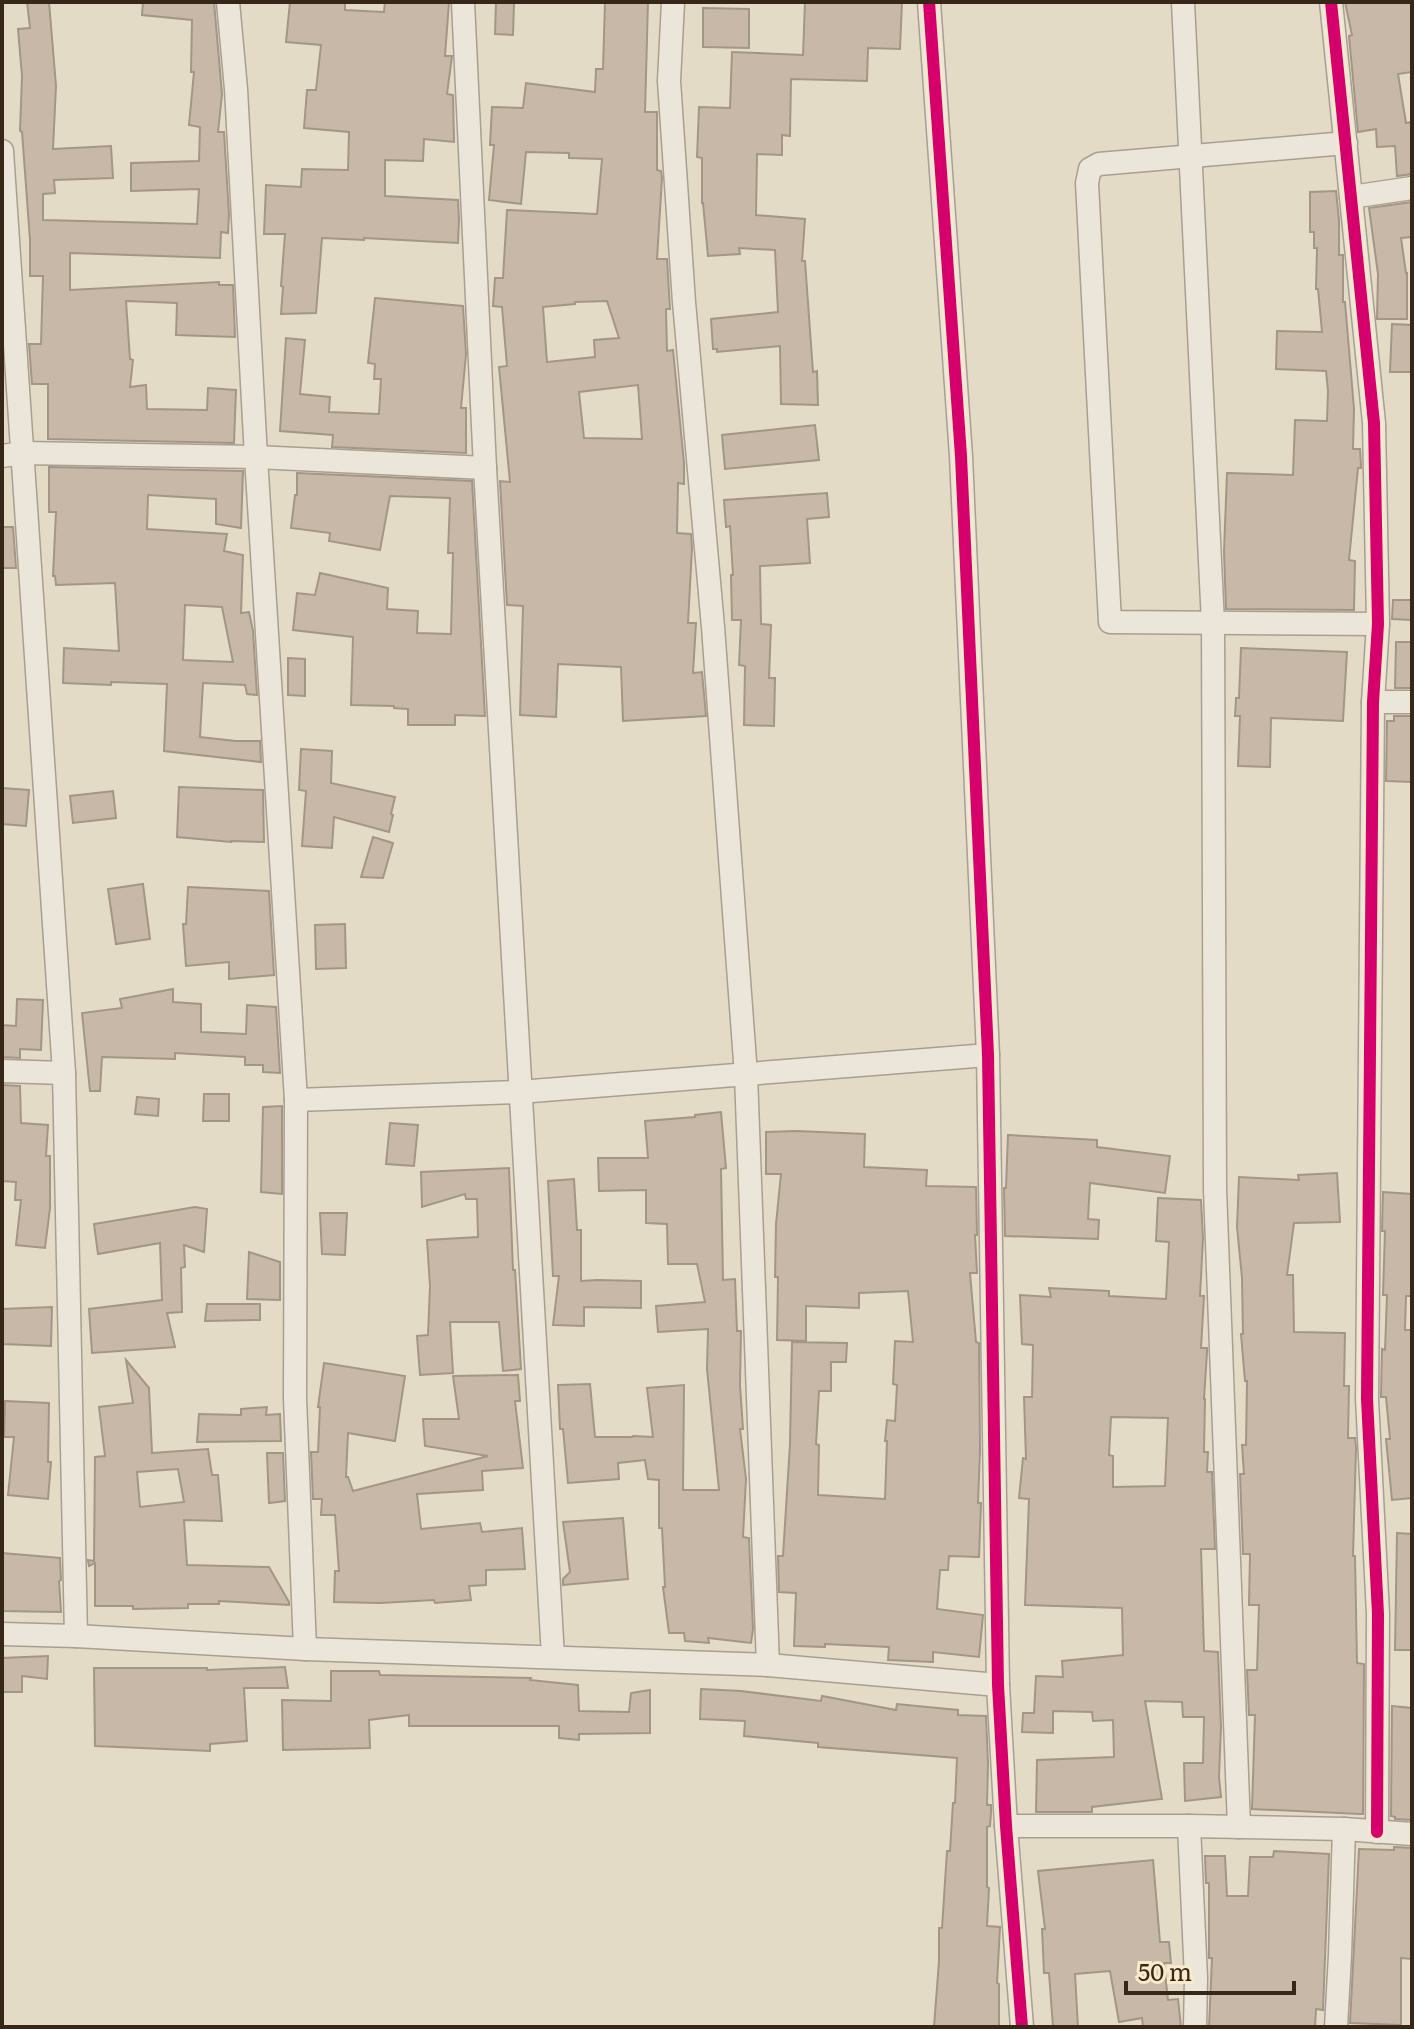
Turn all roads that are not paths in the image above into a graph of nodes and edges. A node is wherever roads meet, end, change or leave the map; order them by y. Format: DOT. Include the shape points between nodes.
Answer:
graph roads {
  1 [pos="228,2"];
  2 [pos="463,2"];
  3 [pos="673,2"];
  4 [pos="929,2"];
  5 [pos="1183,2"];
  6 [pos="1331,2"];
  7 [pos="1346,143"];
  8 [pos="2,151"];
  9 [pos="1191,155"];
  10 [pos="1412,188"];
  11 [pos="1351,197"];
  12 [pos="12,454"];
  13 [pos="256,457"];
  14 [pos="485,468"];
  15 [pos="1213,623"];
  16 [pos="1378,624"];
  17 [pos="1373,702"];
  18 [pos="1412,702"];
  19 [pos="988,1055"];
  20 [pos="2,1071"];
  21 [pos="64,1073"];
  22 [pos="746,1075"];
  23 [pos="519,1092"];
  24 [pos="296,1100"];
  25 [pos="2,1634"];
  26 [pos="76,1636"];
  27 [pos="305,1649"];
  28 [pos="553,1657"];
  29 [pos="768,1665"];
  30 [pos="998,1685"];
  31 [pos="1006,1826"];
  32 [pos="1189,1826"];
  33 [pos="1239,1827"];
  34 [pos="1344,1829"];
  35 [pos="1377,1832"];
  36 [pos="1412,1834"];
  37 [pos="1022,2027"];
  38 [pos="1195,2027"];
  39 [pos="1336,2027"];
  1 -- 13 [label="street"];
  2 -- 14 [label="street"];
  3 -- 22 [label="street" via="670,97"];
  4 -- 19 [label="street" via="961,456"];
  5 -- 9 [label="street"];
  6 -- 7 [label="street"];
  7 -- 9 [label="street"];
  7 -- 11 [label="street"];
  8 -- 12 [label="street"];
  9 -- 15 [label="street"];
  9 -- 15 [label="street" via="1099,164 1090,169 1087,183 1110,622"];
  10 -- 11 [label="street"];
  11 -- 16 [label="street" via="1374,423"];
  12 -- 13 [label="street"];
  12 -- 21 [label="street"];
  13 -- 14 [label="street"];
  13 -- 24 [label="street"];
  14 -- 23 [label="street"];
  15 -- 16 [label="street"];
  15 -- 33 [label="street" via="1215,1189"];
  16 -- 17 [label="street"];
  17 -- 18 [label="street"];
  17 -- 35 [label="street" via="1367,1399 1378,1614"];
  19 -- 22 [label="street"];
  19 -- 30 [label="street"];
  20 -- 21 [label="street"];
  21 -- 26 [label="street"];
  22 -- 23 [label="street"];
  22 -- 29 [label="street"];
  23 -- 24 [label="street"];
  23 -- 28 [label="street"];
  24 -- 27 [label="street" via="295,1398"];
  25 -- 26 [label="street"];
  26 -- 27 [label="street"];
  27 -- 28 [label="street"];
  28 -- 29 [label="street"];
  29 -- 30 [label="street"];
  30 -- 31 [label="street"];
  31 -- 32 [label="street"];
  31 -- 37 [label="street"];
  32 -- 33 [label="street"];
  32 -- 38 [label="street"];
  33 -- 34 [label="street"];
  34 -- 35 [label="street"];
  34 -- 39 [label="street"];
  35 -- 36 [label="street"];
}
